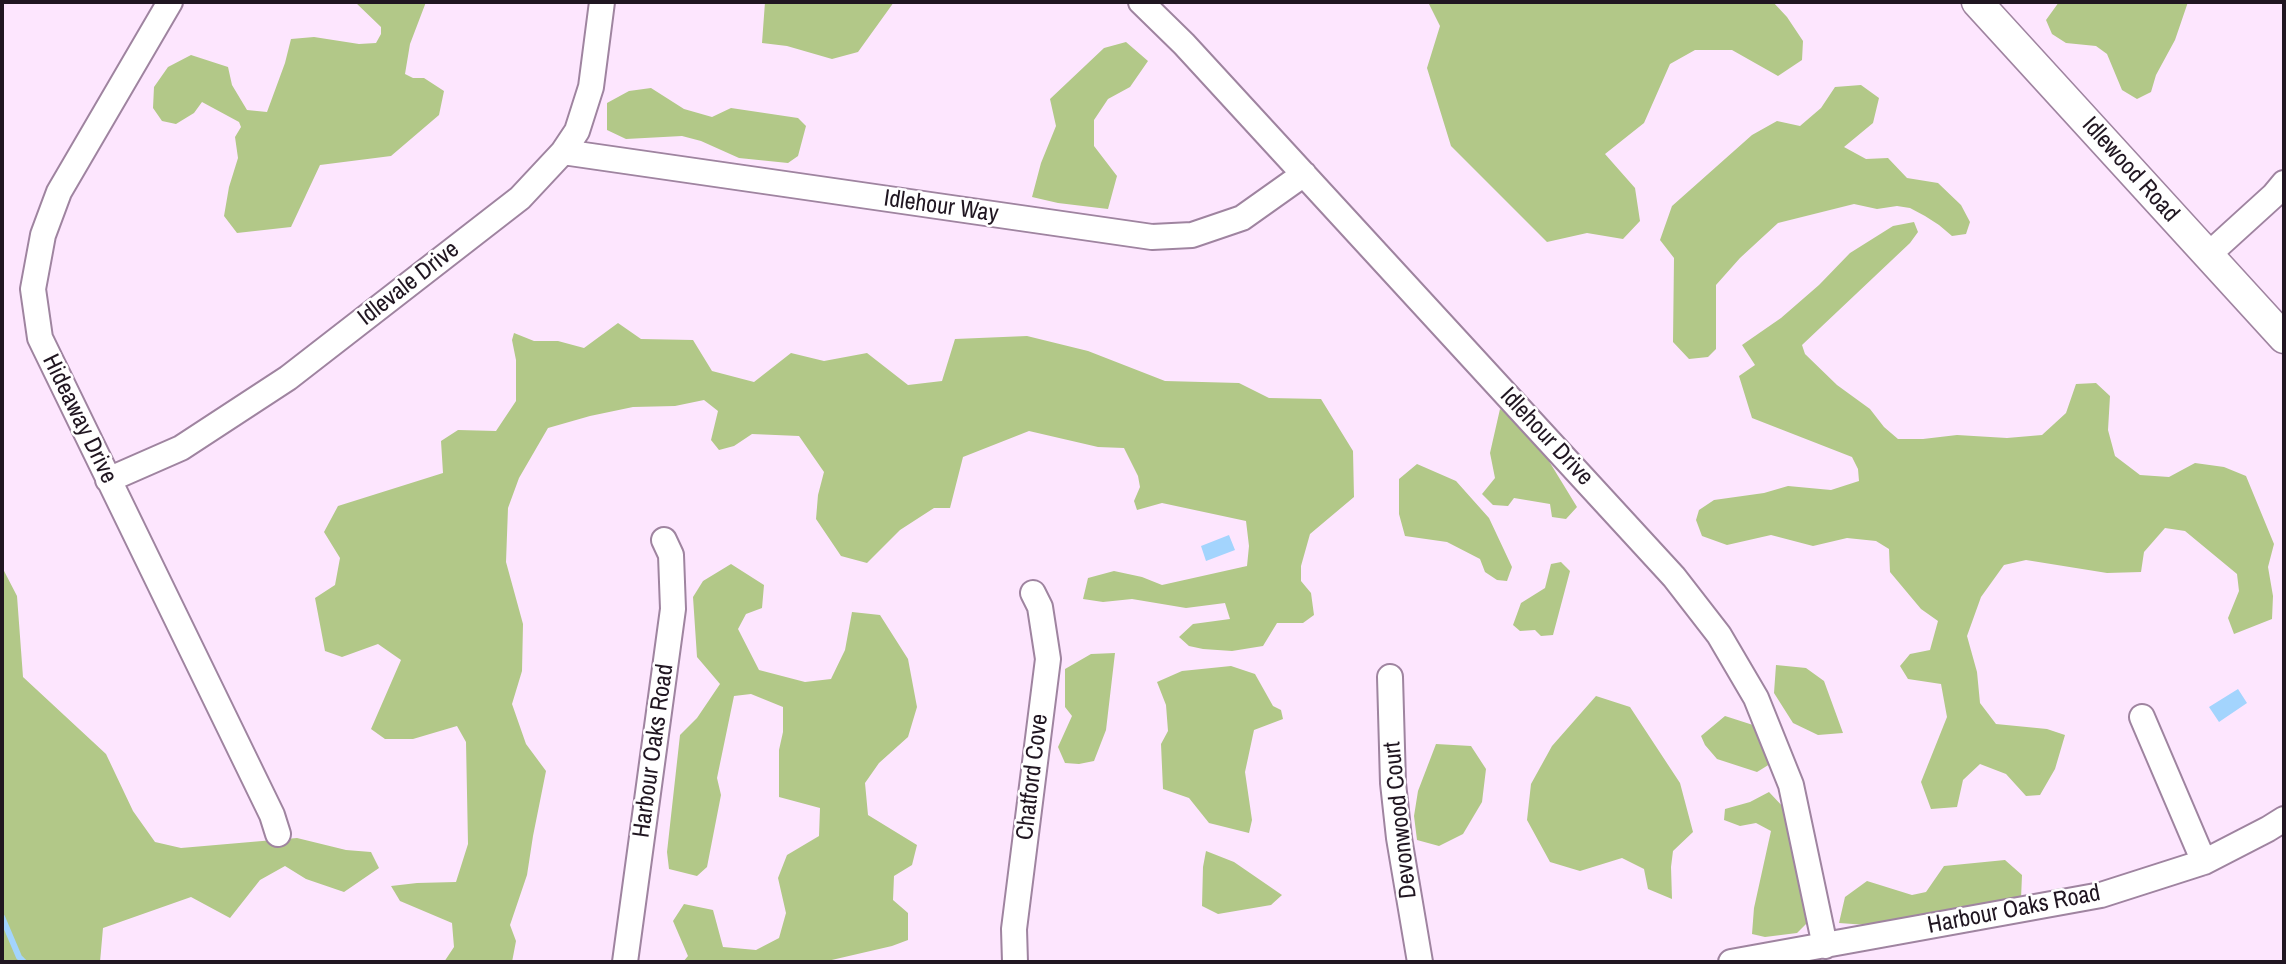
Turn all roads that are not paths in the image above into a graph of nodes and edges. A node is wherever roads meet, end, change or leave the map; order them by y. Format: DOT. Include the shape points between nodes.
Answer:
graph roads {
  1 [pos="170,2"];
  2 [pos="602,2"];
  3 [pos="1141,2"];
  4 [pos="1977,2"];
  5 [pos="563,152"];
  6 [pos="1304,174"];
  7 [pos="2284,183"];
  8 [pos="2208,255"];
  9 [pos="2284,338"];
  10 [pos="108,480"];
  11 [pos="664,540"];
  12 [pos="1034,593"];
  13 [pos="1390,677"];
  14 [pos="2142,716"];
  15 [pos="2284,818"];
  16 [pos="278,835"];
  17 [pos="2204,862"];
  18 [pos="1825,946"];
  19 [pos="625,962"];
  20 [pos="1015,962"];
  21 [pos="1420,962"];
  22 [pos="1731,962"];
  1 -- 10 [label="street, Hideaway Drive" via="59,192 43,235 33,289 40,338"];
  2 -- 5 [label="street, Idlevale Drive" via="591,87 577,131"];
  3 -- 6 [label="street, Idlehour Drive"];
  4 -- 8 [label="street, Idlewood Road"];
  5 -- 6 [label="street, Idlehour Way" via="1152,237 1192,235 1242,218"];
  5 -- 10 [label="street, Idlevale Drive" via="520,198 288,378 181,448"];
  6 -- 18 [label="street, Idlehour Drive" via="1674,577 1719,635 1756,698 1791,785"];
  7 -- 8 [label="street"];
  8 -- 9 [label="street, Idlewood Road"];
  10 -- 16 [label="street, Hideaway Drive"];
  11 -- 19 [label="street, Harbour Oaks Road" via="671,555 673,610"];
  12 -- 20 [label="street, Chatford Cove" via="1048,659 1014,929"];
  13 -- 21 [label="street, Devonwood Court" via="1393,783"];
  14 -- 17 [label="street"];
  15 -- 17 [label="street, Harbour Oaks Road"];
  17 -- 18 [label="street, Harbour Oaks Road" via="2102,895"];
  18 -- 22 [label="street, Harbour Oaks Road"];
}
